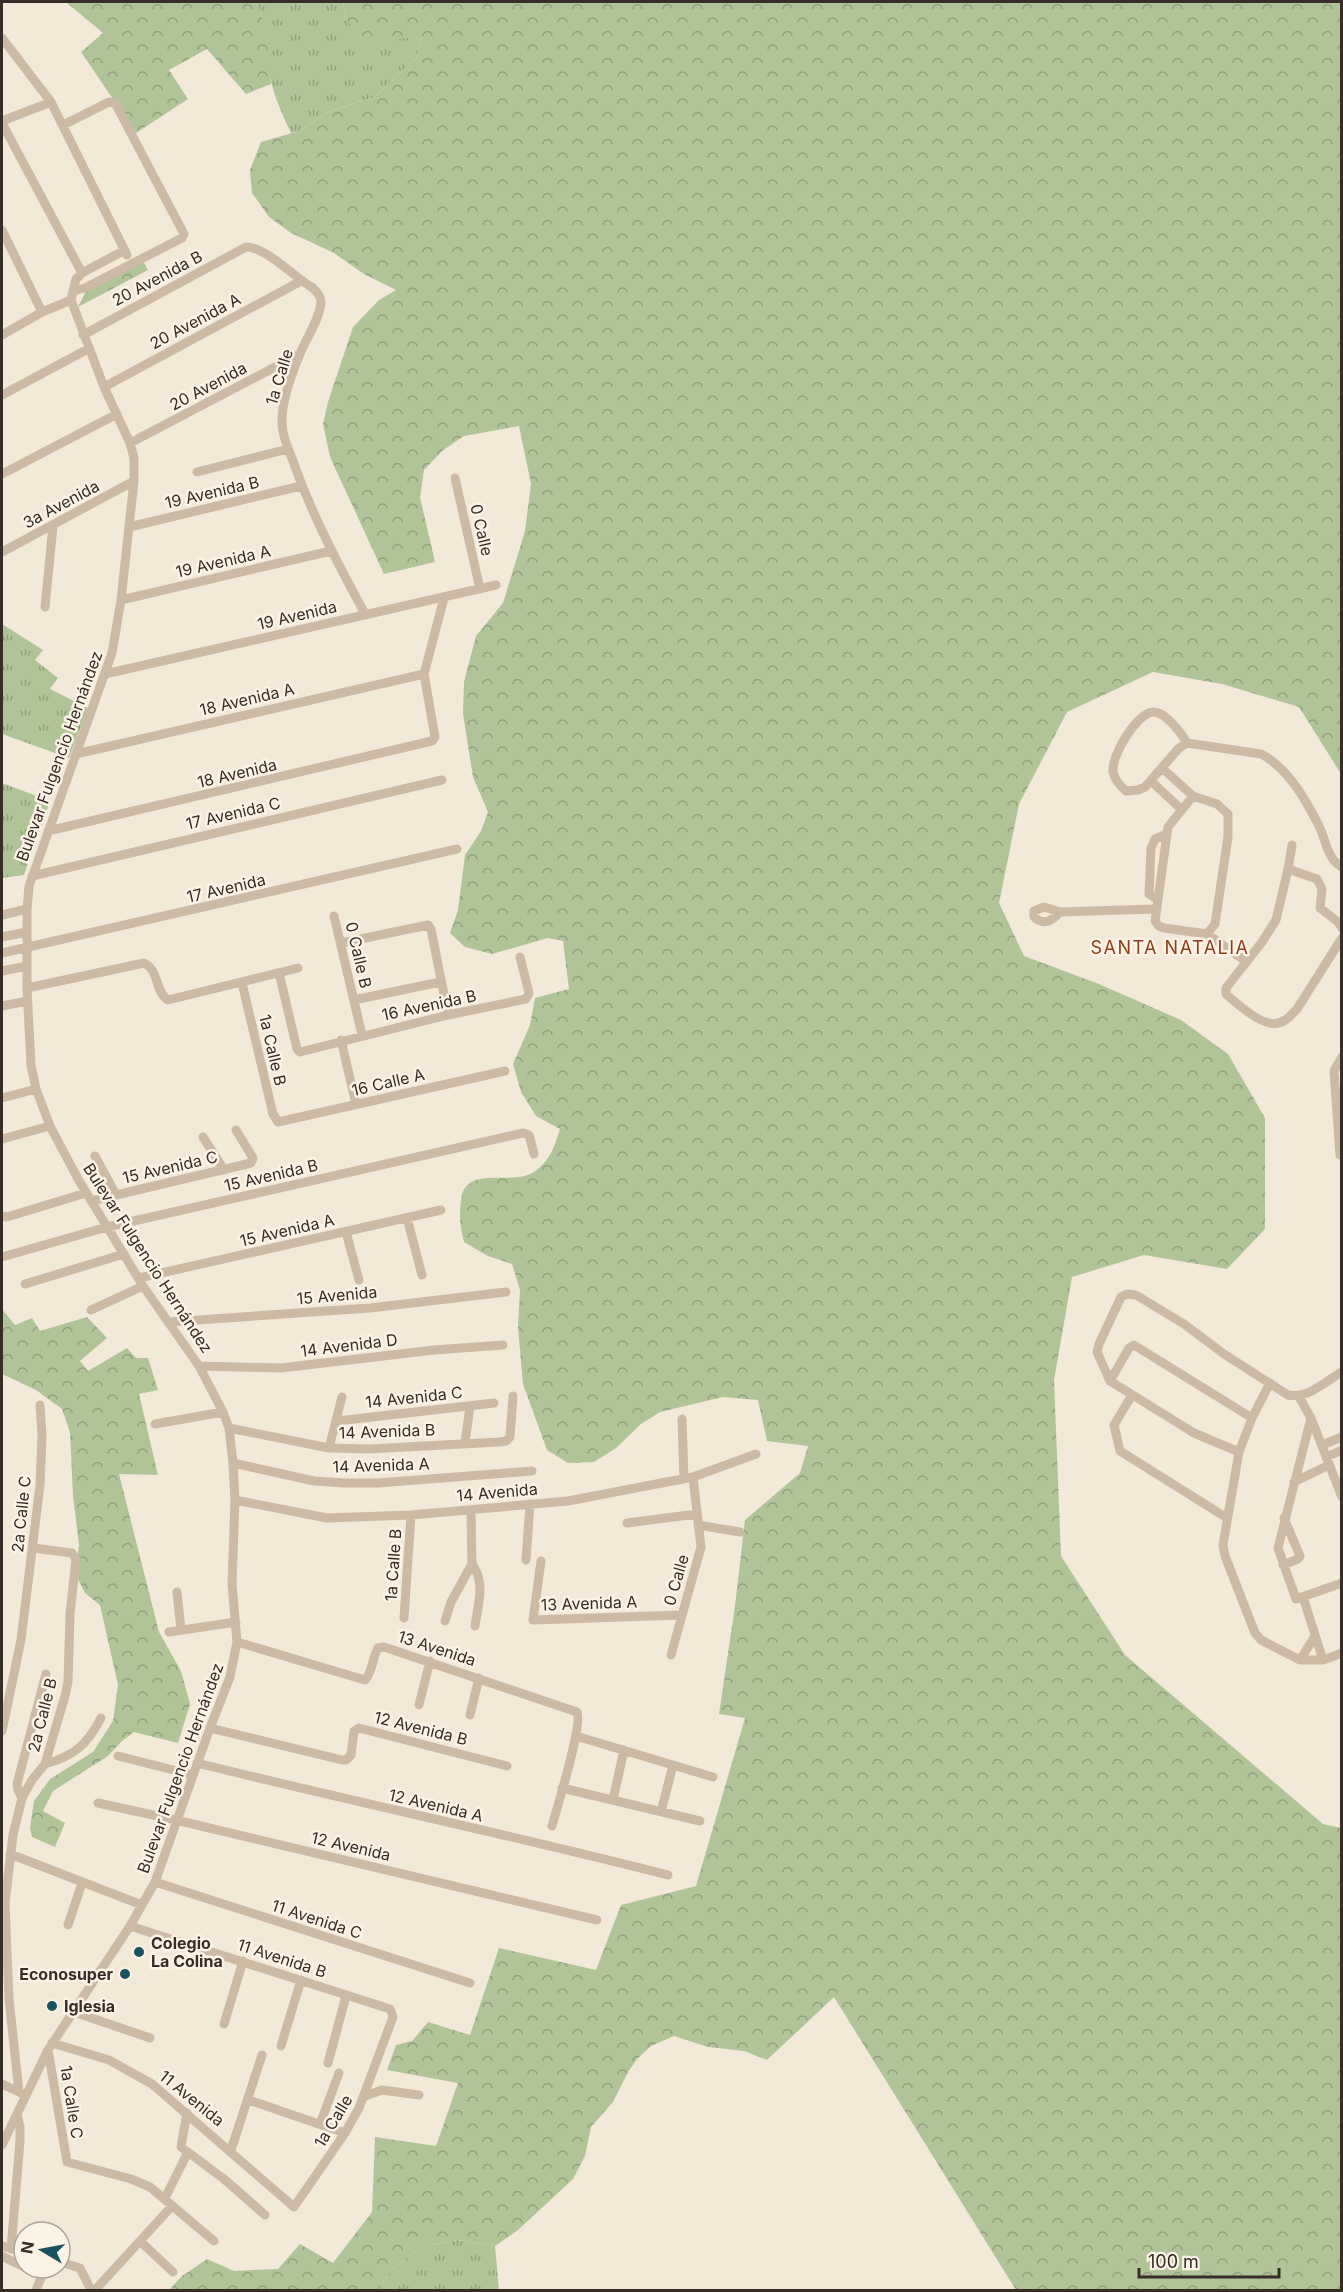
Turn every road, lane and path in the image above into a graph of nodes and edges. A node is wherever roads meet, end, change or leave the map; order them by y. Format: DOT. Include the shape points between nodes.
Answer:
graph roads {
  1 [pos="2,38"];
  2 [pos="51,102"];
  3 [pos="2,122"];
  4 [pos="63,125"];
  5 [pos="12,142"];
  6 [pos="2,147"];
  7 [pos="2,230"];
  8 [pos="246,247"];
  9 [pos="125,250"];
  10 [pos="131,263"];
  11 [pos="82,273"];
  12 [pos="301,281"];
  13 [pos="72,295"];
  14 [pos="42,312"];
  15 [pos="2,335"];
  16 [pos="83,335"];
  17 [pos="88,349"];
  18 [pos="300,354"];
  19 [pos="104,387"];
  20 [pos="2,395"];
  21 [pos="117,414"];
  22 [pos="130,443"];
  23 [pos="288,449"];
  24 [pos="197,472"];
  25 [pos="2,474"];
  26 [pos="455,478"];
  27 [pos="134,481"];
  28 [pos="301,486"];
  29 [pos="53,526"];
  30 [pos="129,527"];
  31 [pos="2,552"];
  32 [pos="331,552"];
  33 [pos="496,585"];
  34 [pos="480,589"];
  35 [pos="444,598"];
  36 [pos="122,600"];
  37 [pos="45,607"];
  38 [pos="365,614"];
  39 [pos="105,674"];
  40 [pos="424,674"];
  41 [pos="1187,743"];
  42 [pos="76,754"];
  43 [pos="1162,768"];
  44 [pos="442,780"];
  45 [pos="1151,781"];
  46 [pos="1192,796"];
  47 [pos="1181,808"];
  48 [pos="48,831"];
  49 [pos="1167,834"];
  50 [pos="1292,845"];
  51 [pos="457,849"];
  52 [pos="1341,867"];
  53 [pos="1288,869"];
  54 [pos="32,876"];
  55 [pos="1157,899"];
  56 [pos="27,909"];
  57 [pos="1155,909"];
  58 [pos="1060,912"];
  59 [pos="2,915"];
  60 [pos="334,916"];
  61 [pos="1341,928"];
  62 [pos="27,932"];
  63 [pos="1207,934"];
  64 [pos="2,937"];
  65 [pos="1341,938"];
  66 [pos="341,943"];
  67 [pos="27,948"];
  68 [pos="2,953"];
  69 [pos="520,957"];
  70 [pos="1247,962"];
  71 [pos="27,966"];
  72 [pos="298,968"];
  73 [pos="2,971"];
  74 [pos="279,974"];
  75 [pos="440,981"];
  76 [pos="242,983"];
  77 [pos="27,988"];
  78 [pos="354,1000"];
  79 [pos="27,1001"];
  80 [pos="2,1005"];
  81 [pos="448,1015"];
  82 [pos="363,1035"];
  83 [pos="341,1040"];
  84 [pos="1341,1057"];
  85 [pos="505,1071"];
  86 [pos="36,1089"];
  87 [pos="2,1098"];
  88 [pos="356,1104"];
  89 [pos="278,1122"];
  90 [pos="50,1126"];
  91 [pos="236,1130"];
  92 [pos="202,1137"];
  93 [pos="2,1139"];
  94 [pos="534,1154"];
  95 [pos="1340,1155"];
  96 [pos="95,1156"];
  97 [pos="224,1170"];
  98 [pos="116,1195"];
  99 [pos="89,1197"];
  100 [pos="441,1210"];
  101 [pos="2,1216"];
  102 [pos="407,1218"];
  103 [pos="107,1227"];
  104 [pos="346,1232"];
  105 [pos="124,1254"];
  106 [pos="2,1257"];
  107 [pos="422,1275"];
  108 [pos="359,1280"];
  109 [pos="141,1282"];
  110 [pos="25,1284"];
  111 [pos="506,1292"];
  112 [pos="91,1310"];
  113 [pos="169,1322"];
  114 [pos="503,1345"];
  115 [pos="199,1366"];
  116 [pos="1341,1372"];
  117 [pos="1110,1381"];
  118 [pos="1270,1383"];
  119 [pos="1132,1395"];
  120 [pos="1298,1395"];
  121 [pos="513,1396"];
  122 [pos="342,1397"];
  123 [pos="494,1403"];
  124 [pos="40,1405"];
  125 [pos="470,1406"];
  126 [pos="223,1412"];
  127 [pos="1252,1418"];
  128 [pos="1311,1418"];
  129 [pos="682,1419"];
  130 [pos="337,1420"];
  131 [pos="155,1425"];
  132 [pos="229,1428"];
  133 [pos="1341,1437"];
  134 [pos="465,1443"];
  135 [pos="1322,1445"];
  136 [pos="329,1448"];
  137 [pos="1341,1450"];
  138 [pos="1239,1452"];
  139 [pos="756,1454"];
  140 [pos="1328,1461"];
  141 [pos="233,1463"];
  142 [pos="532,1471"];
  143 [pos="688,1478"];
  144 [pos="1294,1482"];
  145 [pos="1341,1497"];
  146 [pos="235,1500"];
  147 [pos="530,1504"];
  148 [pos="471,1510"];
  149 [pos="697,1514"];
  150 [pos="411,1515"];
  151 [pos="1227,1518"];
  152 [pos="1284,1518"];
  153 [pos="627,1523"];
  154 [pos="698,1525"];
  155 [pos="740,1532"];
  156 [pos="33,1548"];
  157 [pos="526,1560"];
  158 [pos="541,1561"];
  159 [pos="472,1564"];
  160 [pos="1283,1565"];
  161 [pos="1341,1583"];
  162 [pos="177,1592"];
  163 [pos="1303,1597"];
  164 [pos="682,1615"];
  165 [pos="404,1618"];
  166 [pos="444,1621"];
  167 [pos="236,1622"];
  168 [pos="476,1626"];
  169 [pos="181,1630"];
  170 [pos="170,1632"];
  171 [pos="1315,1636"];
  172 [pos="237,1642"];
  173 [pos="1341,1653"];
  174 [pos="670,1654"];
  175 [pos="1300,1660"];
  176 [pos="1323,1660"];
  177 [pos="430,1661"];
  178 [pos="46,1674"];
  179 [pos="479,1678"];
  180 [pos="419,1705"];
  181 [pos="470,1715"];
  182 [pos="101,1718"];
  183 [pos="210,1728"];
  184 [pos="2,1731"];
  185 [pos="576,1736"];
  186 [pos="624,1750"];
  187 [pos="118,1756"];
  188 [pos="197,1763"];
  189 [pos="45,1764"];
  190 [pos="673,1765"];
  191 [pos="507,1766"];
  192 [pos="193,1775"];
  193 [pos="712,1777"];
  194 [pos="562,1788"];
  195 [pos="22,1798"];
  196 [pos="613,1800"];
  197 [pos="98,1803"];
  198 [pos="662,1812"];
  199 [pos="177,1820"];
  200 [pos="700,1821"];
  201 [pos="552,1826"];
  202 [pos="10,1854"];
  203 [pos="668,1875"];
  204 [pos="82,1882"];
  205 [pos="155,1882"];
  206 [pos="142,1905"];
  207 [pos="597,1920"];
  208 [pos="68,1925"];
  209 [pos="130,1926"];
  210 [pos="243,1961"];
  211 [pos="301,1980"];
  212 [pos="470,1983"];
  213 [pos="346,1996"];
  214 [pos="74,2012"];
  215 [pos="224,2024"];
  216 [pos="150,2038"];
  217 [pos="281,2046"];
  218 [pos="50,2047"];
  219 [pos="262,2055"];
  220 [pos="328,2063"];
  221 [pos="339,2073"];
  222 [pos="2,2084"];
  223 [pos="22,2094"];
  224 [pos="419,2095"];
  225 [pos="365,2096"];
  226 [pos="249,2100"];
  227 [pos="187,2113"];
  228 [pos="17,2114"];
  229 [pos="320,2124"];
  230 [pos="345,2133"];
  231 [pos="2,2145"];
  232 [pos="184,2149"];
  233 [pos="231,2150"];
  234 [pos="165,2198"];
  235 [pos="172,2206"];
  236 [pos="294,2207"];
  237 [pos="265,2215"];
  238 [pos="214,2241"];
  239 [pos="141,2242"];
  240 [pos="6,2247"];
  241 [pos="72,2266"];
  242 [pos="173,2272"];
  243 [pos="93,2290"];
  1 -- 2 [label="street"];
  2 -- 3 [label="street"];
  2 -- 4 [label="street"];
  3 -- 5 [label="street"];
  4 -- 9 [label="street"];
  4 -- 10 [label="street" via="109,102 115,103 184,230 182,238"];
  5 -- 6 [label="street"];
  5 -- 11 [label="street"];
  7 -- 14 [label="street"];
  8 -- 12 [label="street, 1a Calle" via="254,247"];
  8 -- 16 [label="street, 20 Avenida B"];
  9 -- 10 [label="street"];
  9 -- 11 [label="street"];
  10 -- 13 [label="street"];
  11 -- 13 [label="street"];
  12 -- 18 [label="street, 1a Calle" via="313,288 321,303"];
  12 -- 19 [label="street, 20 Avenida A"];
  13 -- 14 [label="street"];
  13 -- 16 [label="street, Bulevar Fulgencio Hernández"];
  14 -- 15 [label="street"];
  16 -- 17 [label="street, Bulevar Fulgencio Hernández"];
  17 -- 19 [label="street, Bulevar Fulgencio Hernández"];
  17 -- 20 [label="street"];
  18 -- 22 [label="street, 20 Avenida"];
  18 -- 23 [label="street, 1a Calle" via="282,417"];
  19 -- 21 [label="street, Bulevar Fulgencio Hernández"];
  21 -- 22 [label="street, Bulevar Fulgencio Hernández"];
  21 -- 25 [label="street"];
  22 -- 27 [label="street, Bulevar Fulgencio Hernández"];
  23 -- 24 [label="street"];
  23 -- 28 [label="street, 1a Calle"];
  26 -- 34 [label="street, 0 Calle"];
  27 -- 29 [label="street, 3a Avenida"];
  27 -- 30 [label="street, Bulevar Fulgencio Hernández"];
  28 -- 30 [label="street, 19 Avenida B"];
  28 -- 32 [label="street, 1a Calle"];
  29 -- 31 [label="street, 3a Avenida"];
  29 -- 37 [label="street"];
  30 -- 36 [label="street, Bulevar Fulgencio Hernández"];
  32 -- 36 [label="street, 19 Avenida A"];
  32 -- 38 [label="street, 1a Calle"];
  33 -- 34 [label="street, 19 Avenida"];
  34 -- 35 [label="street, 19 Avenida"];
  35 -- 38 [label="street, 19 Avenida"];
  35 -- 40 [label="street"];
  36 -- 39 [label="street, Bulevar Fulgencio Hernández"];
  38 -- 39 [label="street, 19 Avenida"];
  39 -- 42 [label="street, Bulevar Fulgencio Hernández"];
  40 -- 42 [label="street, 18 Avenida A"];
  40 -- 48 [label="street, 18 Avenida" via="435,737 432,741"];
  41 -- 43 [label="street"];
  41 -- 45 [label="street" via="1160,714 1150,713 1138,722 1125,737 1113,771 1126,791 1138,790"];
  41 -- 52 [label="street" via="1272,759 1305,801 1330,856"];
  42 -- 48 [label="street, Bulevar Fulgencio Hernández"];
  43 -- 45 [label="street"];
  43 -- 46 [label="street"];
  44 -- 54 [label="street, 17 Avenida C"];
  45 -- 47 [label="street"];
  46 -- 47 [label="street"];
  46 -- 63 [label="street" via="1222,808 1228,813 1229,822 1215,924"];
  47 -- 49 [label="street"];
  48 -- 54 [label="street, Bulevar Fulgencio Hernández"];
  49 -- 55 [label="street"];
  49 -- 55 [label="street" via="1155,839 1151,848 1149,894"];
  50 -- 53 [label="street"];
  51 -- 67 [label="street, 17 Avenida"];
  53 -- 61 [label="street" via="1317,879 1322,889 1320,908"];
  53 -- 70 [label="street" via="1279,915"];
  54 -- 56 [label="street, Bulevar Fulgencio Hernández"];
  55 -- 57 [label="street"];
  56 -- 59 [label="street"];
  56 -- 62 [label="street, Bulevar Fulgencio Hernández"];
  57 -- 58 [label="street"];
  57 -- 63 [label="street" via="1159,926"];
  60 -- 66 [label="street, 0 Calle B"];
  62 -- 64 [label="street"];
  62 -- 67 [label="street, Bulevar Fulgencio Hernández"];
  63 -- 70 [label="street"];
  65 -- 70 [label="street" via="1297,1009 1276,1024 1245,1011 1226,994 1226,988"];
  66 -- 75 [label="street" via="426,925 431,929"];
  66 -- 78 [label="street, 0 Calle B"];
  67 -- 68 [label="street, 17 Avenida"];
  67 -- 71 [label="street, Bulevar Fulgencio Hernández"];
  69 -- 81 [label="street, 16 Avenida B" via="529,993 526,999"];
  71 -- 73 [label="street"];
  71 -- 77 [label="street, Bulevar Fulgencio Hernández"];
  72 -- 74 [label="street"];
  74 -- 76 [label="street"];
  74 -- 83 [label="street, 16 Avenida B" via="297,1049 300,1052"];
  75 -- 78 [label="street"];
  75 -- 81 [label="street"];
  76 -- 77 [label="street" via="168,1000 151,967 144,963"];
  76 -- 89 [label="street, 1a Calle B"];
  77 -- 79 [label="street, Bulevar Fulgencio Hernández"];
  78 -- 82 [label="street, 0 Calle B"];
  79 -- 80 [label="street"];
  79 -- 86 [label="street, Bulevar Fulgencio Hernández"];
  81 -- 82 [label="street, 16 Avenida B"];
  82 -- 83 [label="street, 16 Avenida B"];
  83 -- 88 [label="street"];
  84 -- 95 [label="street" via="1334,1071"];
  85 -- 88 [label="street, 16 Calle A"];
  86 -- 87 [label="street"];
  86 -- 90 [label="street, Bulevar Fulgencio Hernández"];
  88 -- 89 [label="street, 16 Calle A"];
  90 -- 93 [label="street"];
  90 -- 99 [label="street, Bulevar Fulgencio Hernández"];
  91 -- 97 [label="street, 15 Avenida C" via="253,1158"];
  92 -- 97 [label="street"];
  94 -- 103 [label="street, 15 Avenida B" via="528,1135 523,1132"];
  96 -- 98 [label="street"];
  97 -- 98 [label="street, 15 Avenida C"];
  98 -- 99 [label="street, 15 Avenida C"];
  99 -- 101 [label="street, 15 Avenida C"];
  99 -- 103 [label="street, Bulevar Fulgencio Hernández"];
  100 -- 102 [label="street, 15 Avenida A"];
  102 -- 104 [label="street, 15 Avenida A"];
  102 -- 107 [label="street"];
  103 -- 105 [label="street, Bulevar Fulgencio Hernández"];
  103 -- 106 [label="street, 15 Avenida B"];
  104 -- 108 [label="street"];
  104 -- 109 [label="street, 15 Avenida A"];
  105 -- 109 [label="street, Bulevar Fulgencio Hernández"];
  105 -- 110 [label="street"];
  109 -- 112 [label="street"];
  109 -- 113 [label="street, Bulevar Fulgencio Hernández"];
  111 -- 113 [label="street, 15 Avenida" via="370,1308"];
  113 -- 115 [label="street, Bulevar Fulgencio Hernández"];
  114 -- 115 [label="street, 14 Avenida D" via="280,1368"];
  115 -- 126 [label="street, Bulevar Fulgencio Hernández"];
  116 -- 120 [label="street"];
  117 -- 118 [label="street" via="1097,1352 1099,1344 1121,1297 1136,1294"];
  117 -- 119 [label="street"];
  117 -- 127 [label="street" via="1134,1346"];
  118 -- 120 [label="street" via="1288,1395"];
  118 -- 127 [label="street"];
  119 -- 138 [label="street" via="1194,1432"];
  119 -- 151 [label="street" via="1114,1425 1120,1451"];
  120 -- 128 [label="street"];
  121 -- 134 [label="street, 14 Avenida B" via="510,1437 506,1441"];
  122 -- 130 [label="street"];
  123 -- 125 [label="street, 14 Avenida C"];
  124 -- 156 [label="street, 2a Calle C" via="40,1485"];
  125 -- 130 [label="street, 14 Avenida C"];
  125 -- 134 [label="street"];
  126 -- 131 [label="street"];
  126 -- 132 [label="street, Bulevar Fulgencio Hernández"];
  127 -- 138 [label="street"];
  128 -- 135 [label="street"];
  128 -- 144 [label="street"];
  129 -- 143 [label="street, 0 Calle"];
  130 -- 136 [label="street"];
  132 -- 136 [label="street, 14 Avenida B"];
  132 -- 141 [label="street, Bulevar Fulgencio Hernández"];
  133 -- 135 [label="street"];
  134 -- 136 [label="street, 14 Avenida B"];
  135 -- 140 [label="street"];
  137 -- 140 [label="street"];
  138 -- 151 [label="street"];
  139 -- 143 [label="street, 14 Avenida"];
  140 -- 144 [label="street"];
  140 -- 145 [label="street"];
  141 -- 142 [label="street, 14 Avenida A" via="345,1484"];
  141 -- 146 [label="street, Bulevar Fulgencio Hernández"];
  143 -- 147 [label="street, 14 Avenida" via="568,1501"];
  143 -- 149 [label="street, 0 Calle"];
  144 -- 152 [label="street"];
  146 -- 150 [label="street, 14 Avenida" via="327,1518"];
  146 -- 167 [label="street, Bulevar Fulgencio Hernández" via="232,1584"];
  147 -- 148 [label="street, 14 Avenida"];
  147 -- 157 [label="street"];
  148 -- 150 [label="street, 14 Avenida"];
  148 -- 159 [label="street"];
  149 -- 153 [label="street"];
  149 -- 154 [label="street, 0 Calle"];
  150 -- 165 [label="street, 1a Calle B"];
  151 -- 175 [label="street" via="1225,1556 1255,1633 1269,1646"];
  152 -- 160 [label="street" via="1278,1550"];
  152 -- 160 [label="street" via="1300,1556"];
  154 -- 155 [label="street"];
  154 -- 164 [label="street, 0 Calle" via="700,1556"];
  156 -- 184 [label="street, 2a Calle C" via="21,1640"];
  156 -- 189 [label="street, 2a Calle B" via="72,1553 76,1559 68,1682"];
  158 -- 164 [label="street, 13 Avenida A" via="533,1620"];
  159 -- 166 [label="street"];
  159 -- 168 [label="street" via="480,1578"];
  160 -- 163 [label="street" via="1296,1599"];
  161 -- 163 [label="street"];
  162 -- 169 [label="street"];
  163 -- 171 [label="street"];
  164 -- 174 [label="street, 0 Calle"];
  167 -- 169 [label="street"];
  167 -- 172 [label="street, Bulevar Fulgencio Hernández"];
  169 -- 170 [label="street"];
  171 -- 175 [label="street"];
  171 -- 176 [label="street"];
  172 -- 177 [label="street, 13 Avenida" via="360,1680 368,1677 378,1648"];
  172 -- 183 [label="street, Bulevar Fulgencio Hernández" via="230,1677"];
  173 -- 176 [label="street"];
  175 -- 176 [label="street"];
  177 -- 179 [label="street, 13 Avenida"];
  177 -- 180 [label="street"];
  178 -- 195 [label="street" via="17,1784"];
  179 -- 181 [label="street"];
  179 -- 185 [label="street, 13 Avenida" via="577,1712"];
  182 -- 189 [label="street" via="92,1736 79,1749"];
  183 -- 188 [label="street, Bulevar Fulgencio Hernández"];
  183 -- 191 [label="street, 12 Avenida B" via="342,1760 351,1755 354,1731 359,1728"];
  185 -- 186 [label="street"];
  185 -- 194 [label="street"];
  186 -- 190 [label="street"];
  186 -- 196 [label="street"];
  187 -- 192 [label="street"];
  188 -- 192 [label="street, Bulevar Fulgencio Hernández"];
  188 -- 203 [label="street, 12 Avenida A"];
  189 -- 195 [label="street, 2a Calle B"];
  190 -- 193 [label="street"];
  190 -- 198 [label="street"];
  192 -- 199 [label="street, Bulevar Fulgencio Hernández"];
  194 -- 196 [label="street"];
  194 -- 201 [label="street"];
  195 -- 202 [label="street, 2a Calle B"];
  196 -- 198 [label="street"];
  197 -- 199 [label="street, 12 Avenida"];
  198 -- 200 [label="street"];
  199 -- 205 [label="street, Bulevar Fulgencio Hernández"];
  199 -- 207 [label="street, 12 Avenida"];
  202 -- 204 [label="street"];
  202 -- 223 [label="street, 2a Calle B" via="4,1931"];
  204 -- 206 [label="street"];
  204 -- 208 [label="street"];
  205 -- 206 [label="street, Bulevar Fulgencio Hernández"];
  205 -- 212 [label="street, 11 Avenida C"];
  206 -- 209 [label="street, Bulevar Fulgencio Hernández"];
  209 -- 210 [label="street, 11 Avenida B"];
  209 -- 214 [label="street, Bulevar Fulgencio Hernández"];
  210 -- 211 [label="street, 11 Avenida B"];
  210 -- 215 [label="street"];
  211 -- 213 [label="street, 11 Avenida B"];
  211 -- 217 [label="street"];
  213 -- 220 [label="street"];
  213 -- 225 [label="street, 11 Avenida B" via="390,2009 393,2017"];
  214 -- 216 [label="street"];
  214 -- 218 [label="street, Bulevar Fulgencio Hernández"];
  218 -- 223 [label="street, Bulevar Fulgencio Hernández"];
  218 -- 227 [label="street, 11 Avenida" via="97,2055 123,2066"];
  218 -- 234 [label="street, 1a Calle C" via="66,2160 141,2183"];
  219 -- 226 [label="street"];
  221 -- 229 [label="street"];
  222 -- 223 [label="street"];
  223 -- 228 [label="street, Bulevar Fulgencio Hernández"];
  224 -- 225 [label="street, 1a Calle" via="382,2090"];
  225 -- 230 [label="street, 1a Calle"];
  226 -- 229 [label="street"];
  226 -- 233 [label="street"];
  227 -- 232 [label="street"];
  227 -- 233 [label="street, 11 Avenida"];
  228 -- 231 [label="street, Bulevar Fulgencio Hernández"];
  228 -- 240 [label="street" via="20,2141"];
  229 -- 230 [label="street"];
  230 -- 236 [label="street, 1a Calle"];
  232 -- 234 [label="street"];
  232 -- 237 [label="street"];
  233 -- 236 [label="street, 11 Avenida"];
  234 -- 235 [label="street"];
  235 -- 238 [label="street"];
  235 -- 239 [label="street"];
  239 -- 242 [label="street"];
  239 -- 243 [label="street"];
  241 -- 243 [label="street" via="80,2268"];
}
